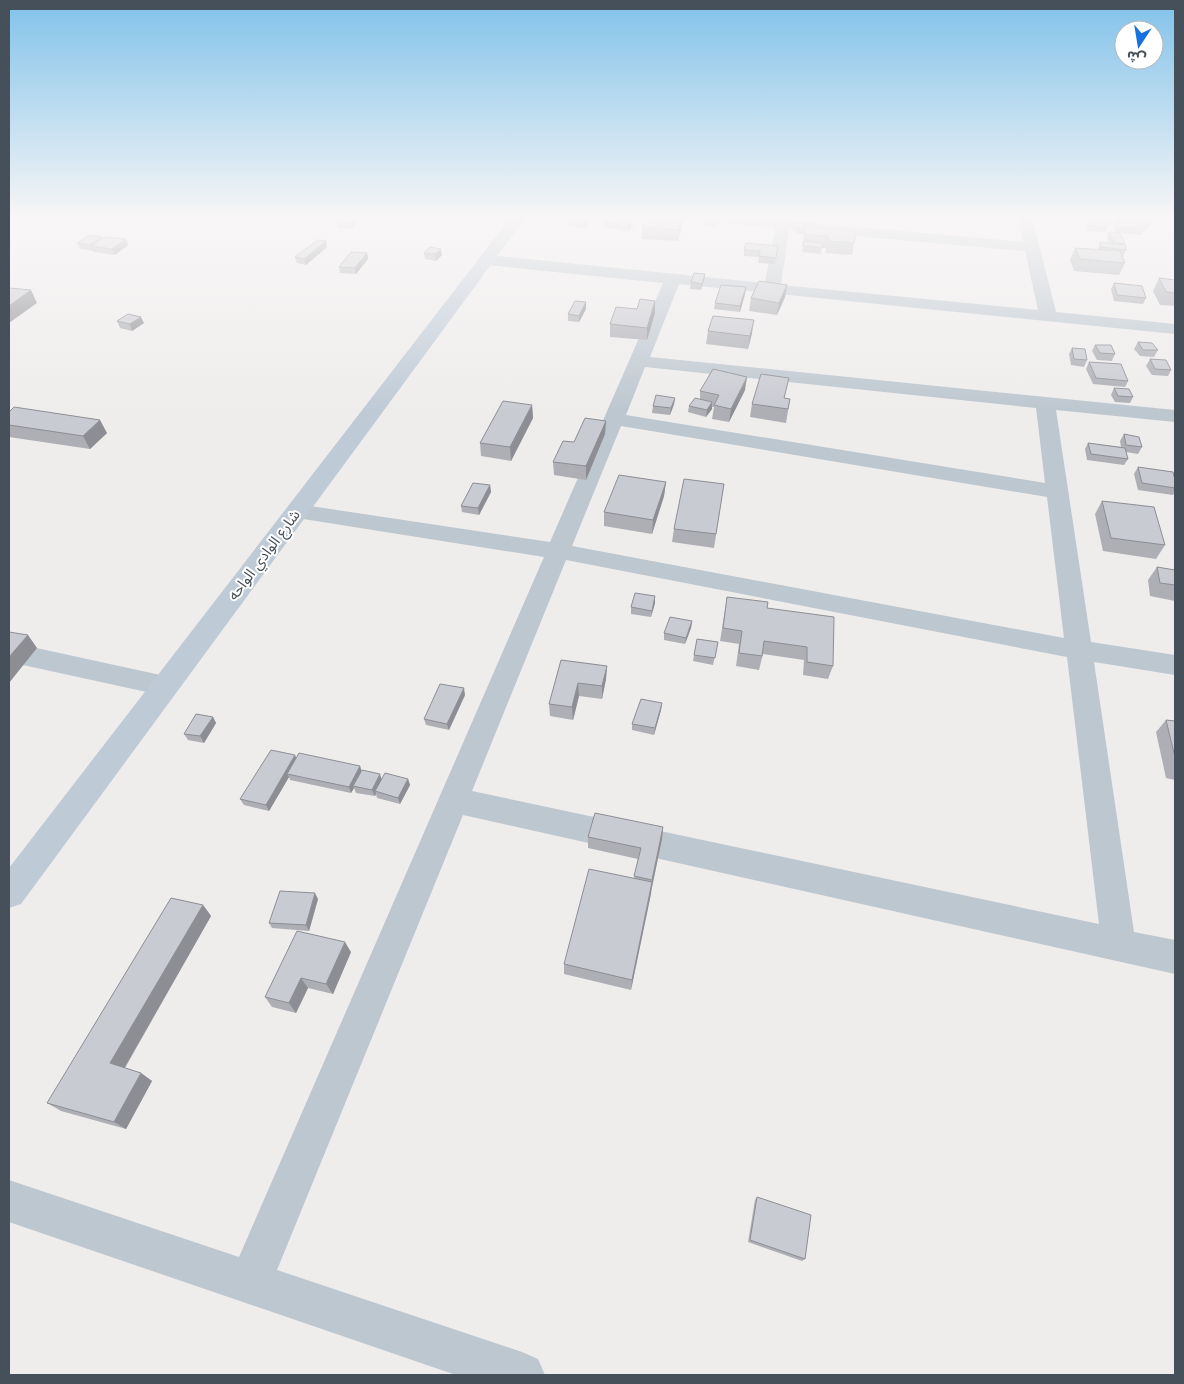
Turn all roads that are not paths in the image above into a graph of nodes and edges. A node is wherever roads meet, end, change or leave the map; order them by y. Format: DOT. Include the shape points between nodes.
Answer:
graph roads {
  1 [pos="471,282"];
  2 [pos="672,282"];
  3 [pos="701,282"];
  4 [pos="773,282"];
  5 [pos="1040,282"];
  6 [pos="772,288"];
  7 [pos="1048,316"];
  8 [pos="1175,329"];
  9 [pos="638,361"];
  10 [pos="1045,402"];
  11 [pos="1175,416"];
  12 [pos="614,419"];
  13 [pos="1057,492"];
  14 [pos="297,511"];
  15 [pos="558,551"];
  16 [pos="1079,650"];
  17 [pos="9,652"];
  18 [pos="1175,665"];
  19 [pos="165,686"];
  20 [pos="453,800"];
  21 [pos="9,892"];
  22 [pos="1119,945"];
  23 [pos="1175,957"];
  24 [pos="9,1202"];
  25 [pos="250,1283"];
  26 [pos="522,1375"];
  1 -- 14 [label="main road, شارع الوادي الواحه"];
  2 -- 9 [label="street"];
  3 -- 6 [label="street"];
  4 -- 6 [label="street"];
  5 -- 7 [label="street"];
  6 -- 7 [label="street"];
  7 -- 8 [label="street"];
  9 -- 10 [label="street"];
  9 -- 12 [label="street"];
  10 -- 11 [label="street"];
  10 -- 13 [label="street"];
  12 -- 13 [label="street"];
  12 -- 15 [label="street"];
  13 -- 16 [label="street"];
  14 -- 15 [label="street"];
  14 -- 19 [label="main road, شارع الوادي الواحه"];
  15 -- 16 [label="street"];
  15 -- 20 [label="street"];
  16 -- 18 [label="street"];
  16 -- 22 [label="street"];
  17 -- 19 [label="street"];
  19 -- 21 [label="main road, شارع الوادي الواحه"];
  20 -- 22 [label="street"];
  20 -- 25 [label="street"];
  22 -- 23 [label="street"];
  24 -- 25 [label="street"];
  25 -- 26 [label="street"];
}
